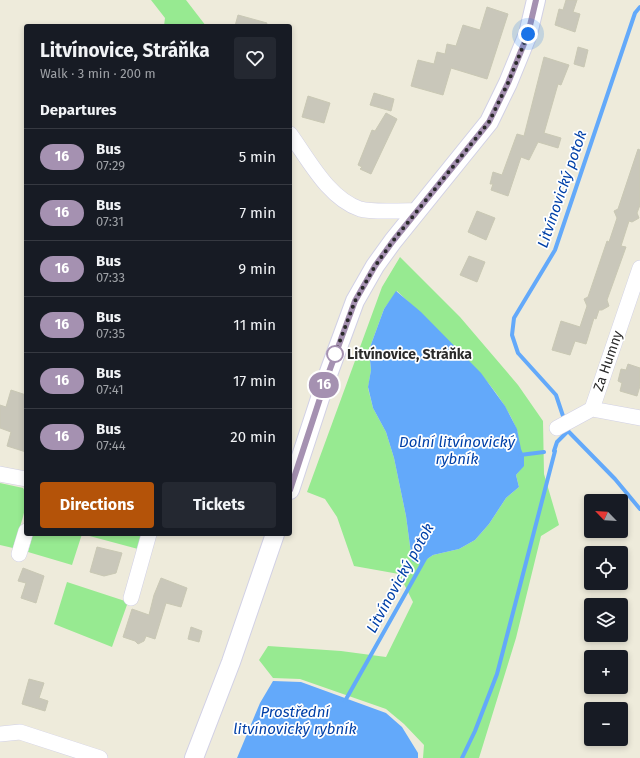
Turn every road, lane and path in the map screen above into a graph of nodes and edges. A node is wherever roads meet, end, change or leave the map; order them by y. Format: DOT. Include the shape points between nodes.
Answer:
graph roads {
  1 [pos="536,0"];
  2 [pos="292,137"];
  3 [pos="418,211"];
  4 [pos="640,268"];
  5 [pos="592,409"];
  6 [pos="640,418"];
  7 [pos="557,428"];
  8 [pos="0,474"];
  9 [pos="24,479"];
  10 [pos="292,484"];
  11 [pos="24,536"];
  12 [pos="148,536"];
  13 [pos="274,536"];
  14 [pos="19,554"];
  15 [pos="131,598"];
  16 [pos="0,734"];
  17 [pos="100,758"];
  18 [pos="194,758"];
  1 -- 3 [label="street" via="528,34 489,122"];
  2 -- 3 [label="street" via="326,185 343,199 360,209"];
  3 -- 10 [label="street" via="375,266 355,301"];
  4 -- 5 [label="street, Za Humny"];
  5 -- 6 [label="street, Za Humny"];
  5 -- 7 [label="street"];
  8 -- 9 [label="street"];
  11 -- 14 [label="street"];
  12 -- 15 [label="street"];
  13 -- 18 [label="street" via="231,662"];
  16 -- 17 [label="street" via="20,732"];
}
